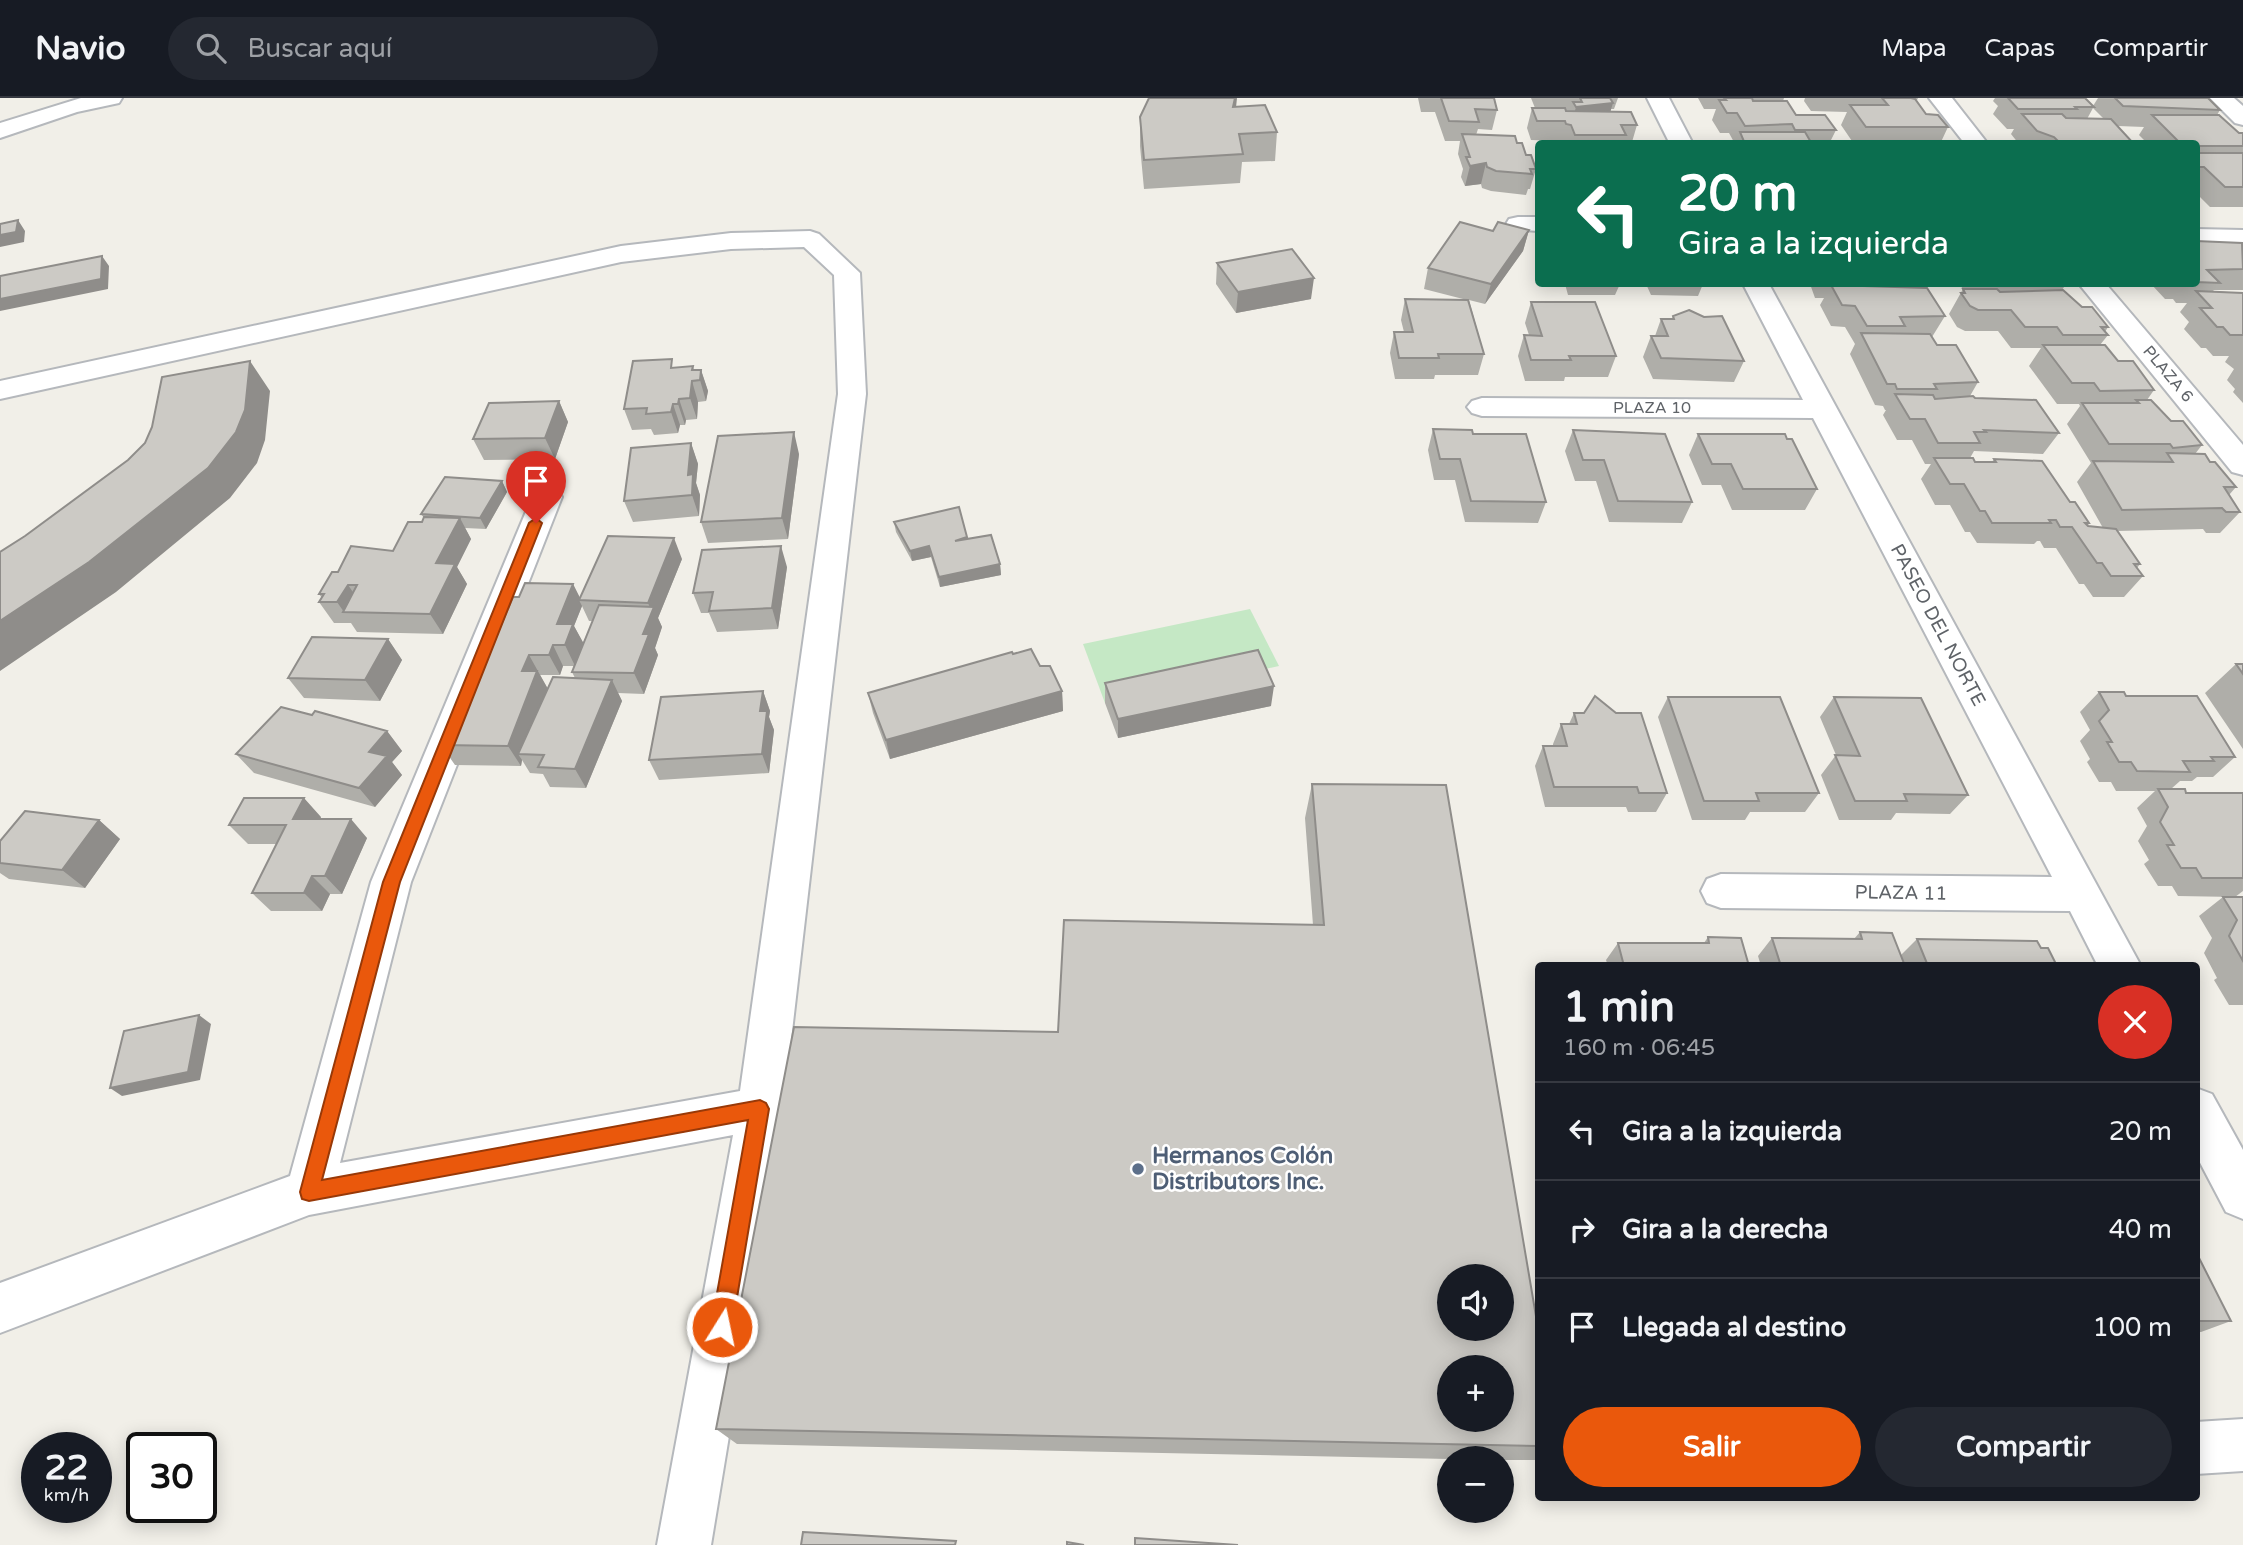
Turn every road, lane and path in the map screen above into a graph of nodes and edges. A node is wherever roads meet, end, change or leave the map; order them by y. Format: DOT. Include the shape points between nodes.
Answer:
graph roads {
  1 [pos="111,98"];
  2 [pos="1658,98"];
  3 [pos="1940,98"];
  4 [pos="2221,98"];
  5 [pos="2243,118"];
  6 [pos="0,131"];
  7 [pos="1680,140"];
  8 [pos="1975,140"];
  9 [pos="2200,237"];
  10 [pos="2243,238"];
  11 [pos="1758,287"];
  12 [pos="2095,287"];
  13 [pos="0,390"];
  14 [pos="1482,407"];
  15 [pos="1823,409"];
  16 [pos="2243,465"];
  17 [pos="546,497"];
  18 [pos="1721,891"];
  19 [pos="2082,894"];
  20 [pos="2118,962"];
  21 [pos="760,1109"];
  22 [pos="2200,1116"];
  23 [pos="309,1192"];
  24 [pos="2243,1196"];
  25 [pos="0,1308"];
  26 [pos="2243,1445"];
  27 [pos="2200,1448"];
  28 [pos="684,1545"];
  1 -- 6 [label="street"];
  2 -- 7 [label="street"];
  3 -- 8 [label="street"];
  4 -- 5 [label="street"];
  9 -- 10 [label="street"];
  11 -- 15 [label="street, PASEO DEL NORTE"];
  12 -- 16 [label="street, PLAZA 6"];
  13 -- 21 [label="street" via="621,254 810,239 847,273 852,394"];
  14 -- 15 [label="street, PLAZA 10"];
  15 -- 19 [label="street, PASEO DEL NORTE"];
  17 -- 23 [label="street" via="391,882"];
  18 -- 19 [label="street, PLAZA 11"];
  19 -- 20 [label="street, PASEO DEL NORTE"];
  21 -- 23 [label="street"];
  21 -- 28 [label="street"];
  22 -- 24 [label="street"];
  23 -- 25 [label="street"];
  26 -- 27 [label="street"];
}
